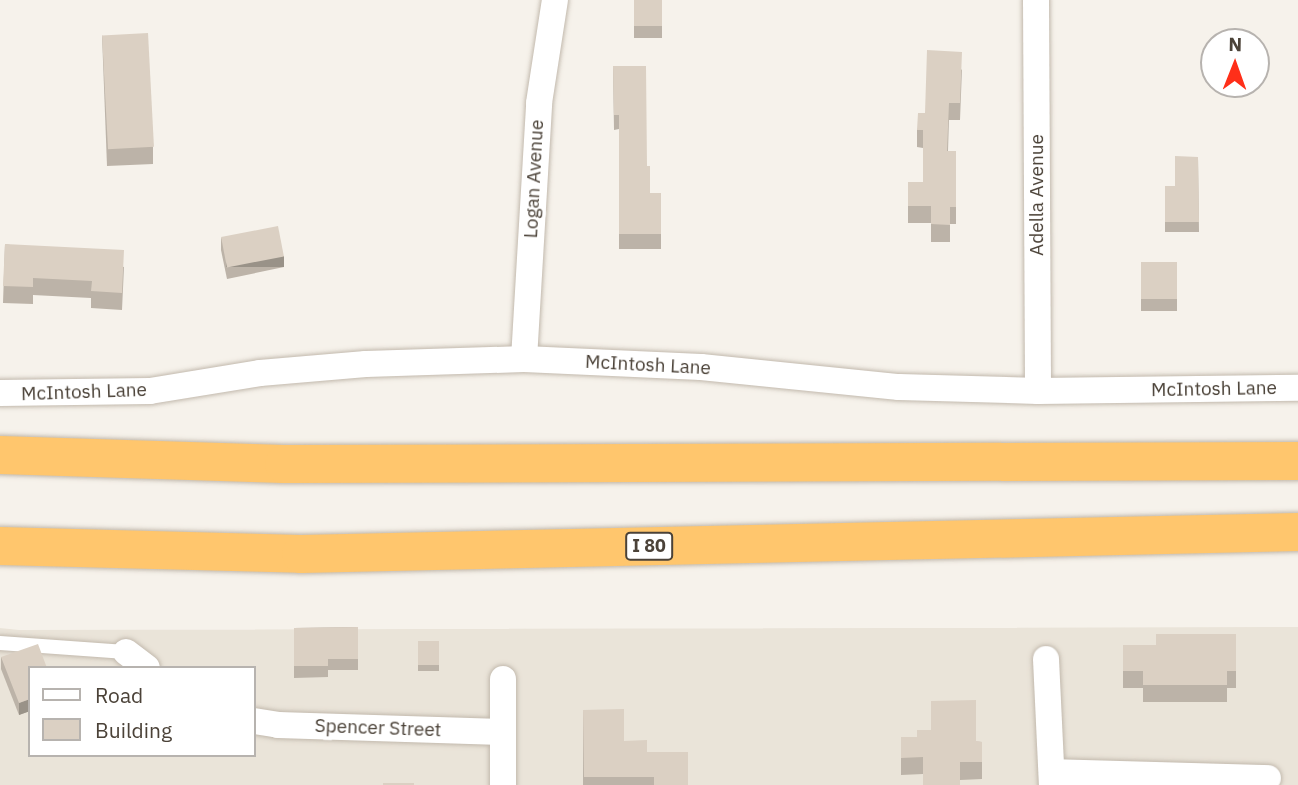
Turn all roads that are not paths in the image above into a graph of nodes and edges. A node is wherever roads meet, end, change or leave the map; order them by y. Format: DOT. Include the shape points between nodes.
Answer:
graph roads {
  1 [pos="555,0"];
  2 [pos="1036,0"];
  3 [pos="524,359"];
  4 [pos="1298,388"];
  5 [pos="1038,391"];
  6 [pos="0,393"];
  7 [pos="4,456"];
  8 [pos="1298,461"];
  9 [pos="1298,532"];
  10 [pos="0,545"];
  11 [pos="0,643"];
  12 [pos="126,652"];
  13 [pos="1046,659"];
  14 [pos="144,666"];
  15 [pos="503,679"];
  16 [pos="256,721"];
  17 [pos="502,732"];
  18 [pos="1268,778"];
  19 [pos="1052,779"];
  20 [pos="503,785"];
  1 -- 3 [label="street, Logan Avenue" via="539,103"];
  2 -- 5 [label="street, Adella Avenue"];
  3 -- 5 [label="street, McIntosh Lane" via="701,367 899,387"];
  3 -- 6 [label="street, McIntosh Lane" via="286,370 150,391"];
  4 -- 5 [label="street, McIntosh Lane"];
  7 -- 8 [label="highway" via="284,464"];
  9 -- 10 [label="highway, I 80" via="301,554"];
  11 -- 12 [label="lane"];
  12 -- 14 [label="street"];
  13 -- 19 [label="street"];
  15 -- 17 [label="street"];
  16 -- 17 [label="street, Spencer Street"];
  17 -- 20 [label="street"];
  18 -- 19 [label="street"];
}
